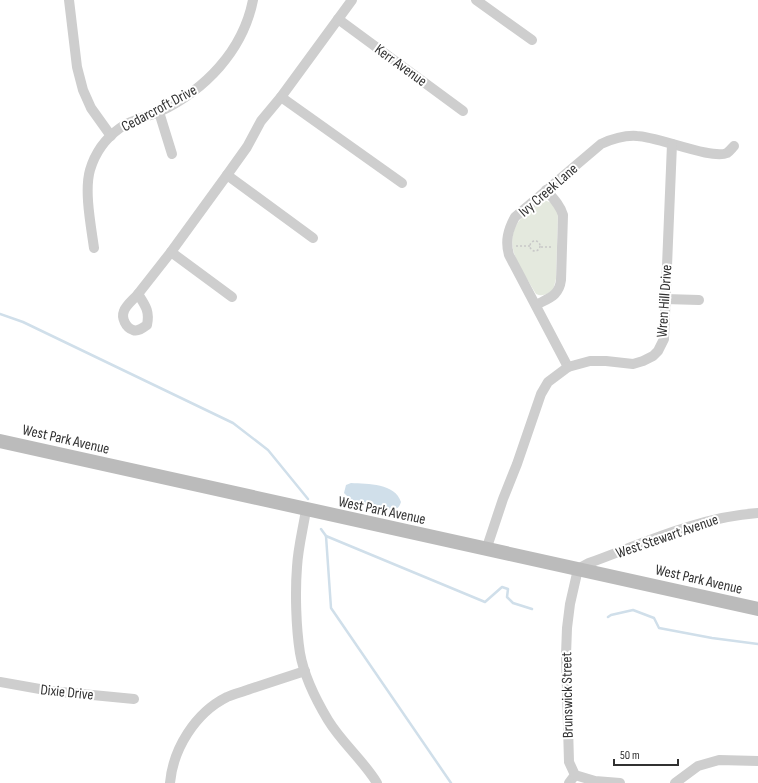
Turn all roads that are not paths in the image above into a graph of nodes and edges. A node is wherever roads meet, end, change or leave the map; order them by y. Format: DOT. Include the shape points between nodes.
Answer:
graph roads {
  1 [pos="69,0"];
  2 [pos="253,0"];
  3 [pos="352,0"];
  4 [pos="476,0"];
  5 [pos="338,19"];
  6 [pos="532,40"];
  7 [pos="281,97"];
  8 [pos="463,111"];
  9 [pos="159,112"];
  10 [pos="111,136"];
  11 [pos="672,144"];
  12 [pos="734,146"];
  13 [pos="172,154"];
  14 [pos="227,175"];
  15 [pos="402,183"];
  16 [pos="546,190"];
  17 [pos="313,238"];
  18 [pos="94,248"];
  19 [pos="170,252"];
  20 [pos="138,294"];
  21 [pos="232,297"];
  22 [pos="665,299"];
  23 [pos="699,300"];
  24 [pos="536,305"];
  25 [pos="568,367"];
  26 [pos="0,442"];
  27 [pos="306,510"];
  28 [pos="758,513"];
  29 [pos="486,550"];
  30 [pos="578,569"];
  31 [pos="758,609"];
  32 [pos="305,671"];
  33 [pos="0,682"];
  34 [pos="134,699"];
  35 [pos="758,761"];
  36 [pos="572,779"];
  37 [pos="170,783"];
  38 [pos="377,783"];
  39 [pos="620,783"];
  40 [pos="675,783"];
  1 -- 10 [label="street" via="81,85 91,108"];
  2 -- 9 [label="street, Cedarcroft Drive" via="240,36 216,71 192,92"];
  3 -- 5 [label="street"];
  4 -- 6 [label="street"];
  5 -- 7 [label="street"];
  5 -- 8 [label="street, Kerr Avenue"];
  7 -- 14 [label="street" via="261,121 247,147"];
  7 -- 15 [label="street"];
  9 -- 10 [label="street, Cedarcroft Drive" via="120,128"];
  9 -- 13 [label="street"];
  10 -- 18 [label="street, Cedarcroft Drive" via="96,154 90,170 88,190"];
  11 -- 12 [label="street, Ivy Creek Lane" via="710,154 727,153"];
  11 -- 16 [label="street, Ivy Creek Lane" via="638,136 611,139 601,144"];
  11 -- 22 [label="street, Wren Hill Drive"];
  14 -- 17 [label="street"];
  14 -- 19 [label="street"];
  16 -- 24 [label="street" via="563,215 562,280 556,294"];
  16 -- 24 [label="street, Ivy Creek Lane" via="516,217 507,236 507,248"];
  19 -- 20 [label="street"];
  19 -- 21 [label="street"];
  22 -- 23 [label="street"];
  22 -- 25 [label="street, Wren Hill Drive" via="664,339 653,356 633,364 590,361"];
  24 -- 25 [label="street, Ivy Creek Lane"];
  25 -- 29 [label="street, Wren Hill Drive" via="548,382 541,394"];
  26 -- 27 [label="main road, West Park Avenue"];
  27 -- 29 [label="main road, West Park Avenue"];
  27 -- 32 [label="street" via="297,566 300,653"];
  28 -- 30 [label="street, West Stewart Avenue" via="722,517 699,523"];
  29 -- 30 [label="main road, West Park Avenue"];
  30 -- 31 [label="main road, West Park Avenue"];
  30 -- 36 [label="street, Brunswick Street" via="570,604 566,655 568,756"];
  32 -- 37 [label="street" via="226,697 206,712 190,730 177,752"];
  32 -- 38 [label="street" via="314,695 329,722"];
  33 -- 34 [label="street, Dixie Drive" via="51,691"];
  35 -- 40 [label="street" via="719,760 698,766"];
  36 -- 39 [label="street, Brunswick Street"];
}
